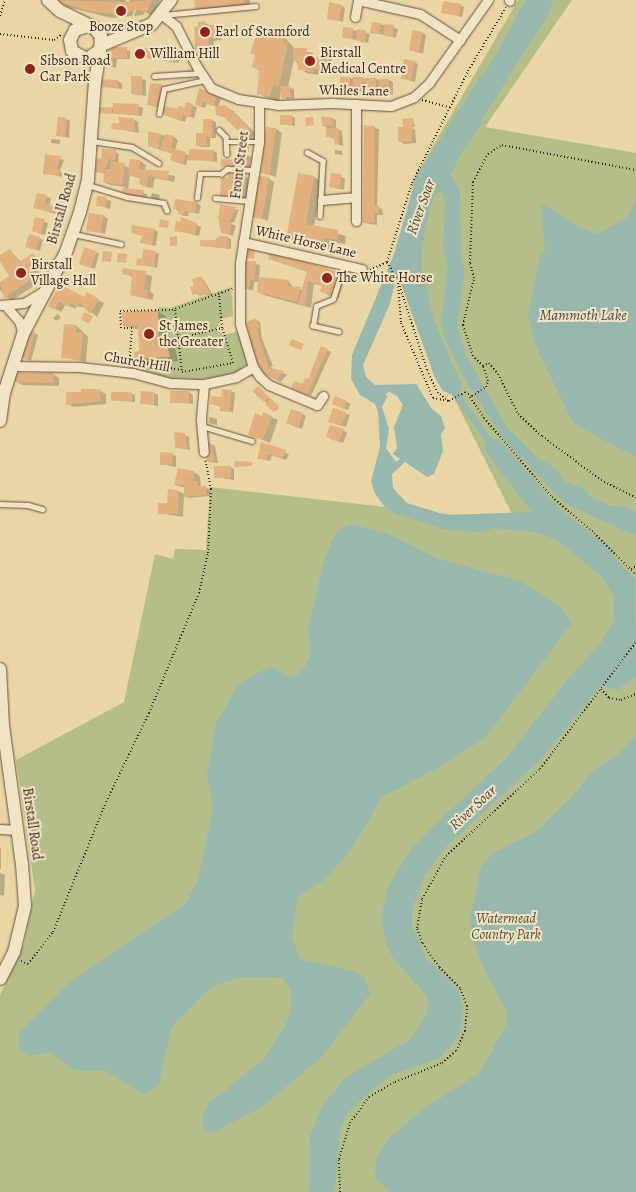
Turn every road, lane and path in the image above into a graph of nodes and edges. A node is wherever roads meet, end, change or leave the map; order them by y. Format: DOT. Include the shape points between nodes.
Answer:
graph roads {
  1 [pos="5,0"];
  2 [pos="48,0"];
  3 [pos="171,0"];
  4 [pos="358,0"];
  5 [pos="488,0"];
  6 [pos="510,0"];
  7 [pos="256,6"];
  8 [pos="60,11"];
  9 [pos="162,15"];
  10 [pos="0,16"];
  11 [pos="355,17"];
  12 [pos="93,28"];
  13 [pos="70,32"];
  14 [pos="0,34"];
  15 [pos="122,36"];
  16 [pos="460,40"];
  17 [pos="101,48"];
  18 [pos="82,58"];
  19 [pos="154,76"];
  20 [pos="202,76"];
  21 [pos="95,82"];
  22 [pos="414,97"];
  23 [pos="259,104"];
  24 [pos="356,104"];
  25 [pos="452,108"];
  26 [pos="159,114"];
  27 [pos="220,130"];
  28 [pos="92,141"];
  29 [pos="228,142"];
  30 [pos="259,142"];
  31 [pos="307,152"];
  32 [pos="227,154"];
  33 [pos="159,163"];
  34 [pos="255,170"];
  35 [pos="636,170"];
  36 [pos="86,184"];
  37 [pos="354,197"];
  38 [pos="197,198"];
  39 [pos="215,198"];
  40 [pos="322,200"];
  41 [pos="250,201"];
  42 [pos="167,210"];
  43 [pos="320,216"];
  44 [pos="356,221"];
  45 [pos="73,234"];
  46 [pos="243,242"];
  47 [pos="121,244"];
  48 [pos="387,263"];
  49 [pos="345,264"];
  50 [pos="362,269"];
  51 [pos="398,280"];
  52 [pos="238,287"];
  53 [pos="47,288"];
  54 [pos="219,294"];
  55 [pos="3,305"];
  56 [pos="175,310"];
  57 [pos="222,328"];
  58 [pos="339,332"];
  59 [pos="23,334"];
  60 [pos="178,338"];
  61 [pos="130,356"];
  62 [pos="12,366"];
  63 [pos="483,366"];
  64 [pos="253,367"];
  65 [pos="182,370"];
  66 [pos="117,371"];
  67 [pos="204,384"];
  68 [pos="323,396"];
  69 [pos="471,396"];
  70 [pos="449,401"];
  71 [pos="317,404"];
  72 [pos="315,414"];
  73 [pos="0,421"];
  74 [pos="201,426"];
  75 [pos="252,441"];
  76 [pos="204,452"];
  77 [pos="636,498"];
  78 [pos="0,504"];
  79 [pos="42,509"];
  80 [pos="636,566"];
  81 [pos="631,569"];
  82 [pos="636,575"];
  83 [pos="636,642"];
  84 [pos="0,669"];
  85 [pos="601,689"];
  86 [pos="636,694"];
  87 [pos="1,726"];
  88 [pos="0,829"];
  89 [pos="17,830"];
  90 [pos="11,958"];
  91 [pos="0,979"];
  92 [pos="340,1192"];
  1 -- 10 [label="path"];
  2 -- 8 [label="street"];
  3 -- 9 [label="street"];
  4 -- 11 [label="street"];
  4 -- 16 [label="street" via="420,14"];
  5 -- 16 [label="street, Whiles Lane"];
  6 -- 25 [label="path" via="468,71"];
  7 -- 9 [label="lane"];
  8 -- 12 [label="street"];
  8 -- 13 [label="street"];
  9 -- 15 [label="street" via="144,28"];
  9 -- 20 [label="street" via="183,36"];
  12 -- 13 [label="street" via="80,27"];
  12 -- 15 [label="street"];
  12 -- 17 [label="street"];
  13 -- 14 [label="path" via="54,40"];
  13 -- 18 [label="street" via="72,51"];
  15 -- 17 [label="street"];
  16 -- 22 [label="street, Whiles Lane" via="429,83"];
  17 -- 18 [label="street" via="94,57"];
  17 -- 21 [label="street, Birstall Road"];
  18 -- 21 [label="street"];
  19 -- 20 [label="lane"];
  20 -- 23 [label="street" via="211,88"];
  20 -- 26 [label="lane" via="164,89"];
  21 -- 28 [label="street, Birstall Road"];
  22 -- 24 [label="street, Whiles Lane" via="391,106"];
  22 -- 25 [label="path"];
  23 -- 24 [label="street, Whiles Lane"];
  23 -- 30 [label="street, Front Street"];
  24 -- 37 [label="street"];
  25 -- 48 [label="path" via="412,183"];
  27 -- 29 [label="lane"];
  28 -- 33 [label="lane" via="132,147"];
  28 -- 36 [label="street, Birstall Road"];
  29 -- 30 [label="lane"];
  29 -- 32 [label="lane"];
  30 -- 34 [label="street, Front Street"];
  31 -- 40 [label="lane" via="323,161"];
  34 -- 38 [label="lane" via="200,174"];
  34 -- 41 [label="street, Front Street"];
  35 -- 63 [label="path" via="502,145 488,154 473,182 470,263 474,278 463,326 473,356"];
  36 -- 42 [label="lane" via="127,197 164,203"];
  36 -- 45 [label="street, Birstall Road"];
  37 -- 40 [label="street"];
  37 -- 44 [label="street"];
  39 -- 41 [label="lane"];
  40 -- 43 [label="lane"];
  41 -- 46 [label="street, Front Street"];
  45 -- 47 [label="lane"];
  45 -- 53 [label="street, Birstall Road"];
  46 -- 49 [label="street, White Horse Lane"];
  46 -- 52 [label="street, Front Street"];
  48 -- 50 [label="path" via="377,269"];
  48 -- 51 [label="path"];
  49 -- 50 [label="street, White Horse Lane"];
  49 -- 58 [label="lane" via="333,299 316,306 312,326"];
  51 -- 70 [label="path" via="427,370 438,393"];
  51 -- 70 [label="path" via="396,295 401,323 425,382 433,398"];
  52 -- 54 [label="path"];
  52 -- 64 [label="street, Front Street" via="240,324"];
  53 -- 55 [label="street" via="31,300"];
  53 -- 59 [label="street, Birstall Road"];
  54 -- 56 [label="path"];
  54 -- 57 [label="path"];
  55 -- 59 [label="street" via="19,321"];
  56 -- 60 [label="path"];
  56 -- 61 [label="path" via="120,311 121,328 132,328"];
  57 -- 60 [label="path"];
  57 -- 65 [label="path" via="233,363"];
  59 -- 62 [label="street, Birstall Road"];
  60 -- 65 [label="path"];
  61 -- 65 [label="path" via="133,361"];
  61 -- 66 [label="path"];
  62 -- 66 [label="street, Church Hill"];
  62 -- 73 [label="street, Birstall Road"];
  63 -- 69 [label="path" via="488,381 486,388"];
  63 -- 77 [label="path" via="489,363 518,414 542,436 601,480"];
  64 -- 67 [label="street, Church Hill" via="236,377"];
  64 -- 71 [label="street" via="269,384"];
  66 -- 67 [label="street, Church Hill" via="171,383"];
  67 -- 74 [label="street"];
  68 -- 71 [label="street"];
  69 -- 70 [label="path" via="465,392"];
  69 -- 81 [label="path" via="484,418 552,497"];
  71 -- 72 [label="street"];
  74 -- 75 [label="lane"];
  74 -- 76 [label="street"];
  76 -- 90 [label="path" via="211,489 208,553 199,593 149,713 106,802 53,932 28,964"];
  78 -- 79 [label="lane" via="28,504"];
  80 -- 81 [label="path"];
  81 -- 82 [label="path"];
  83 -- 85 [label="path"];
  84 -- 87 [label="street, Birstall Road"];
  85 -- 86 [label="path" via="610,698 621,700"];
  85 -- 92 [label="path" via="540,769 446,856 422,899 417,928 422,943 439,967 460,988 467,1006 465,1031 456,1051 442,1063 395,1082 369,1097 350,1123 339,1160"];
  87 -- 89 [label="street, Birstall Road"];
  88 -- 89 [label="street"];
  89 -- 90 [label="street, Birstall Road" via="25,906"];
  90 -- 91 [label="street, Birstall Road"];
}
